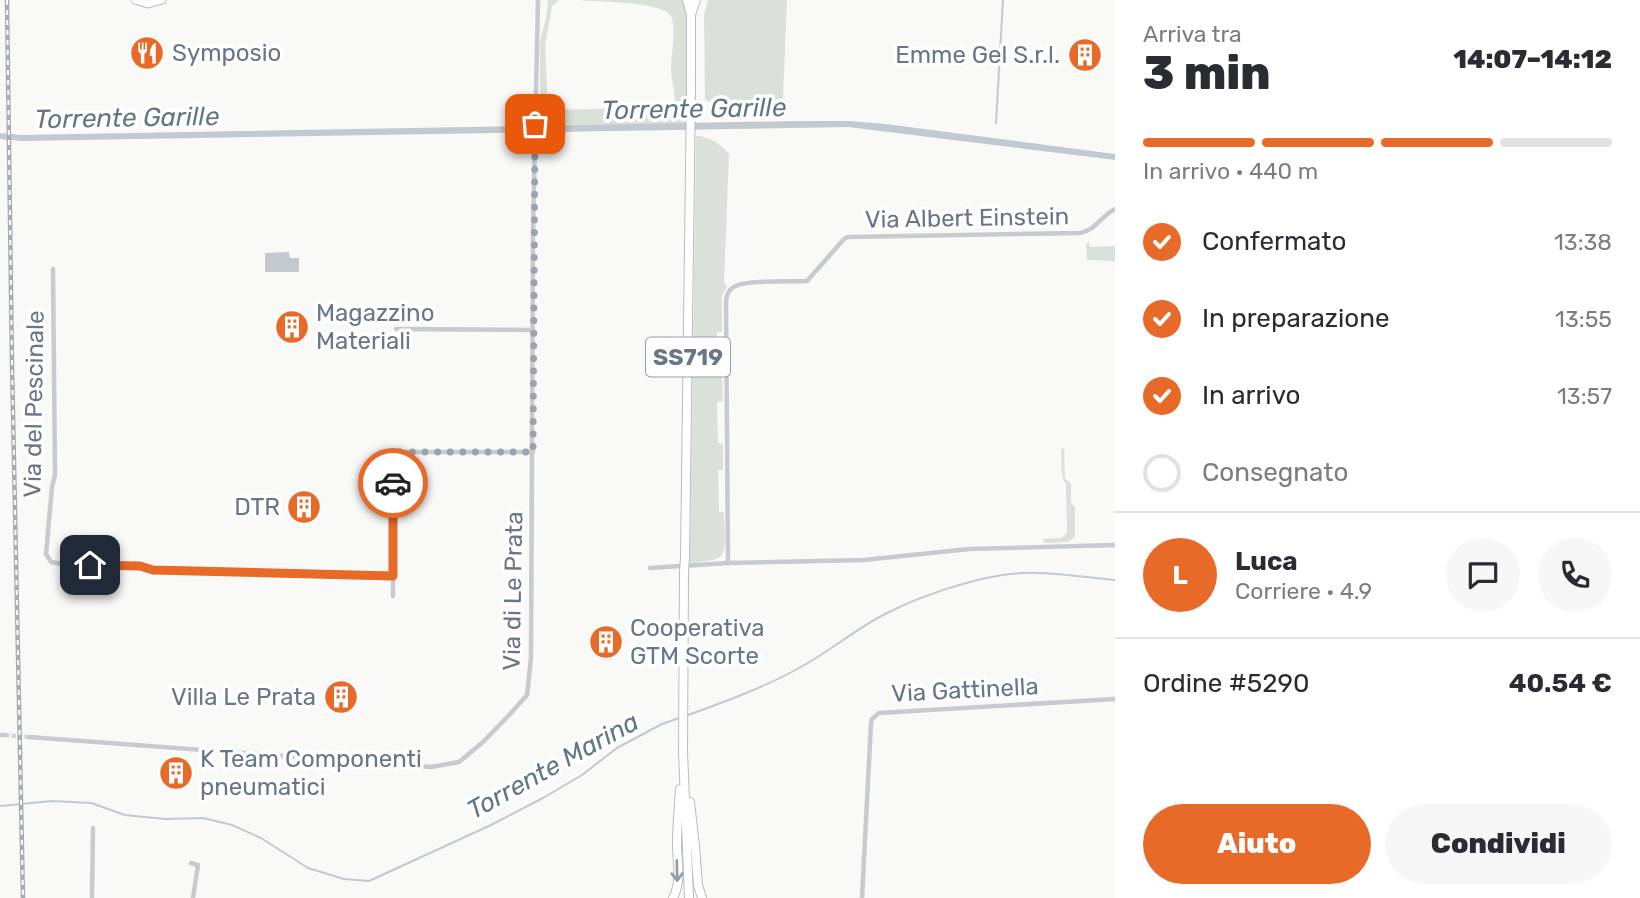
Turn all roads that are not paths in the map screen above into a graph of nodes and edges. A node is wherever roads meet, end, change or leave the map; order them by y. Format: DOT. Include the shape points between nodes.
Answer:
graph roads {
  1 [pos="135,0"];
  2 [pos="162,0"];
  3 [pos="687,0"];
  4 [pos="696,0"];
  5 [pos="539,1"];
  6 [pos="691,15"];
  7 [pos="1115,209"];
  8 [pos="52,269"];
  9 [pos="396,329"];
  10 [pos="533,330"];
  11 [pos="533,452"];
  12 [pos="1115,545"];
  13 [pos="728,563"];
  14 [pos="650,568"];
  15 [pos="393,576"];
  16 [pos="393,596"];
  17 [pos="1115,699"];
  18 [pos="29,737"];
  19 [pos="683,753"];
  20 [pos="93,828"];
  21 [pos="191,863"];
  22 [pos="92,898"];
  23 [pos="193,898"];
  24 [pos="673,898"];
  25 [pos="689,898"];
  26 [pos="702,898"];
  27 [pos="862,898"];
  1 -- 2 [label="main road" via="148,4"];
  3 -- 6 [label="highway, SS719"];
  4 -- 6 [label="highway, SS719"];
  5 -- 10 [label="street, Via di Le Prata"];
  6 -- 19 [label="highway, SS719, bridge"];
  7 -- 13 [label="street, Via Albert Einstein" via="1093,229 1080,233 848,237 807,281 744,283 730,290 726,298"];
  8 -- 15 [label="street, Via del Pescinale" via="55,475 46,554 51,562 153,570"];
  9 -- 10 [label="street"];
  10 -- 11 [label="street, Via di Le Prata"];
  11 -- 15 [label="street" via="393,452"];
  11 -- 18 [label="street, Via di Le Prata" via="527,695 459,762 431,767"];
  12 -- 13 [label="street"];
  13 -- 14 [label="street"];
  15 -- 16 [label="street"];
  17 -- 27 [label="street, Via Gattinella" via="879,713 871,723"];
  19 -- 24 [label="highway, one-way" via="678,879"];
  19 -- 25 [label="highway, SS719"];
  19 -- 26 [label="highway"];
  20 -- 22 [label="street"];
  21 -- 23 [label="street" via="198,865"];
}
